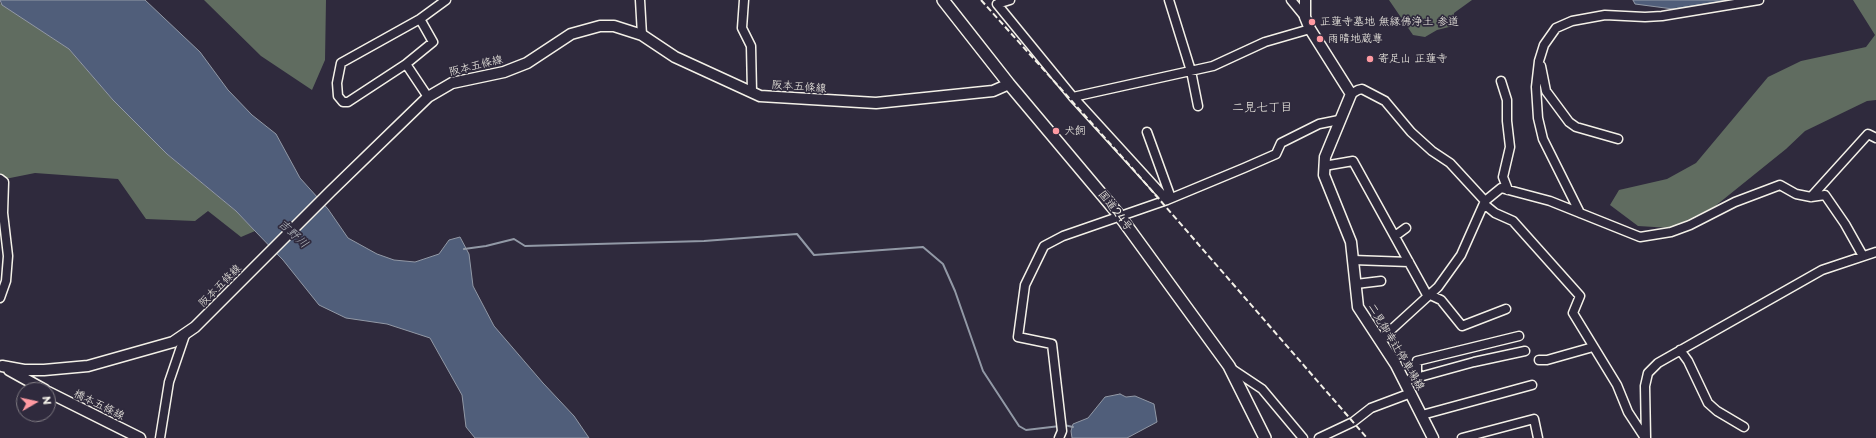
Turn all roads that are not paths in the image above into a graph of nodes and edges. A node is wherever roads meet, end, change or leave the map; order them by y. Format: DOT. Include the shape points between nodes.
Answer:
graph roads {
  1 [pos="446,0"];
  2 [pos="640,0"];
  3 [pos="744,0"];
  4 [pos="943,0"];
  5 [pos="1010,0"];
  6 [pos="1169,0"];
  7 [pos="1291,0"];
  8 [pos="1305,0"];
  9 [pos="1759,0"];
  10 [pos="1305,17"];
  11 [pos="420,19"];
  12 [pos="1310,29"];
  13 [pos="642,35"];
  14 [pos="1540,59"];
  15 [pos="406,64"];
  16 [pos="1191,70"];
  17 [pos="1501,81"];
  18 [pos="1009,84"];
  19 [pos="752,92"];
  20 [pos="1351,94"];
  21 [pos="428,97"];
  22 [pos="1073,97"];
  23 [pos="1198,106"];
  24 [pos="1339,120"];
  25 [pos="1146,132"];
  26 [pos="1876,138"];
  27 [pos="1618,139"];
  28 [pos="1324,166"];
  29 [pos="0,179"];
  30 [pos="1508,190"];
  31 [pos="1811,197"];
  32 [pos="1169,199"];
  33 [pos="1484,202"];
  34 [pos="1580,213"];
  35 [pos="1119,215"];
  36 [pos="1406,228"];
  37 [pos="1395,236"];
  38 [pos="1876,252"];
  39 [pos="1863,256"];
  40 [pos="1354,260"];
  41 [pos="1409,262"];
  42 [pos="1381,282"];
  43 [pos="1356,284"];
  44 [pos="1431,295"];
  45 [pos="0,298"];
  46 [pos="1506,308"];
  47 [pos="185,335"];
  48 [pos="1519,336"];
  49 [pos="1380,340"];
  50 [pos="1593,347"];
  51 [pos="1680,350"];
  52 [pos="1525,351"];
  53 [pos="1539,360"];
  54 [pos="1229,366"];
  55 [pos="1,367"];
  56 [pos="1417,378"];
  57 [pos="1405,381"];
  58 [pos="30,382"];
  59 [pos="1532,385"];
  60 [pos="1411,393"];
  61 [pos="56,396"];
  62 [pos="1422,415"];
  63 [pos="1744,427"];
  64 [pos="1061,435"];
  65 [pos="140,438"];
  66 [pos="160,438"];
  67 [pos="1265,438"];
  68 [pos="1302,438"];
  69 [pos="1319,438"];
  70 [pos="1433,438"];
  71 [pos="1462,438"];
  72 [pos="1538,438"];
  73 [pos="1646,438"];
  1 -- 11 [label="street"];
  2 -- 13 [label="street"];
  3 -- 19 [label="street" via="741,13 742,28 751,46"];
  4 -- 18 [label="highway, 国道24号"];
  5 -- 22 [label="street" via="997,4"];
  6 -- 16 [label="street"];
  7 -- 10 [label="street"];
  8 -- 10 [label="main road"];
  9 -- 14 [label="street" via="1662,16 1605,15 1572,21 1556,28 1544,45"];
  10 -- 12 [label="main road"];
  11 -- 15 [label="street" via="433,42"];
  11 -- 15 [label="street" via="341,63 338,96 343,102 348,102"];
  12 -- 16 [label="street" via="1265,42 1213,66"];
  12 -- 20 [label="main road"];
  13 -- 19 [label="main road, 阪本五條線" via="674,57"];
  13 -- 21 [label="main road, 阪本五條線" via="614,26 600,26 571,34 527,63 504,72 452,83"];
  14 -- 27 [label="street" via="1546,91 1569,122 1576,127"];
  14 -- 34 [label="street" via="1536,87 1538,118 1543,139"];
  15 -- 21 [label="street"];
  16 -- 22 [label="street"];
  16 -- 23 [label="street"];
  17 -- 30 [label="street" via="1508,100 1510,147 1503,177"];
  18 -- 19 [label="main road, 阪本五條線" via="993,91 876,103 792,99 760,96"];
  18 -- 35 [label="highway, 国道24号"];
  20 -- 24 [label="main road, 二見御幸辻停車場線"];
  20 -- 33 [label="street" via="1362,90 1385,101 1411,132 1450,163"];
  21 -- 47 [label="main road, 阪本五條線"];
  22 -- 32 [label="street"];
  24 -- 28 [label="main road, 二見御幸辻停車場線"];
  24 -- 32 [label="street" via="1319,124 1281,143 1276,154"];
  25 -- 32 [label="street"];
  26 -- 31 [label="street" via="1868,134"];
  28 -- 37 [label="street" via="1353,161"];
  28 -- 40 [label="main road, 二見御幸辻停車場線" via="1326,182 1351,242"];
  29 -- 45 [label="street" via="4,182 3,213 8,256 6,282"];
  30 -- 33 [label="street" via="1501,188"];
  30 -- 34 [label="street" via="1550,201"];
  31 -- 34 [label="street" via="1796,194 1780,184 1735,202 1690,225 1671,232 1640,237"];
  31 -- 39 [label="street" via="1825,195"];
  32 -- 35 [label="street"];
  33 -- 44 [label="street" via="1461,254"];
  33 -- 50 [label="street" via="1495,213 1513,221 1580,296 1573,313"];
  35 -- 54 [label="highway, 国道24号"];
  35 -- 64 [label="street" via="1044,246 1024,290 1018,337 1052,344"];
  36 -- 37 [label="street"];
  37 -- 41 [label="street"];
  38 -- 39 [label="street"];
  39 -- 51 [label="street" via="1822,270"];
  40 -- 41 [label="street"];
  40 -- 43 [label="main road, 二見御幸辻停車場線"];
  41 -- 44 [label="street" via="1426,293"];
  42 -- 43 [label="street"];
  43 -- 49 [label="main road, 二見御幸辻停車場線" via="1358,307"];
  44 -- 46 [label="street" via="1441,300 1462,326"];
  44 -- 49 [label="street"];
  47 -- 55 [label="main road, 阪本五條線" via="162,346 88,366 44,370"];
  47 -- 66 [label="street" via="169,382"];
  48 -- 56 [label="street" via="1417,361"];
  49 -- 57 [label="main road, 二見御幸辻停車場線"];
  50 -- 53 [label="street"];
  50 -- 73 [label="street" via="1617,385 1628,412"];
  51 -- 63 [label="street" via="1708,403"];
  51 -- 73 [label="street" via="1658,363 1648,373 1644,408"];
  52 -- 56 [label="street"];
  54 -- 67 [label="highway, 国道24号"];
  54 -- 68 [label="street" via="1262,389"];
  55 -- 58 [label="main road"];
  56 -- 57 [label="street"];
  57 -- 60 [label="main road, 二見御幸辻停車場線"];
  59 -- 62 [label="street"];
  60 -- 62 [label="main road, 二見御幸辻停車場線"];
  60 -- 69 [label="street" via="1371,408 1353,422"];
  61 -- 65 [label="main road, 橋本五條線"];
  62 -- 70 [label="main road, 二見御幸辻停車場線"];
  71 -- 72 [label="street" via="1534,419"];
}
